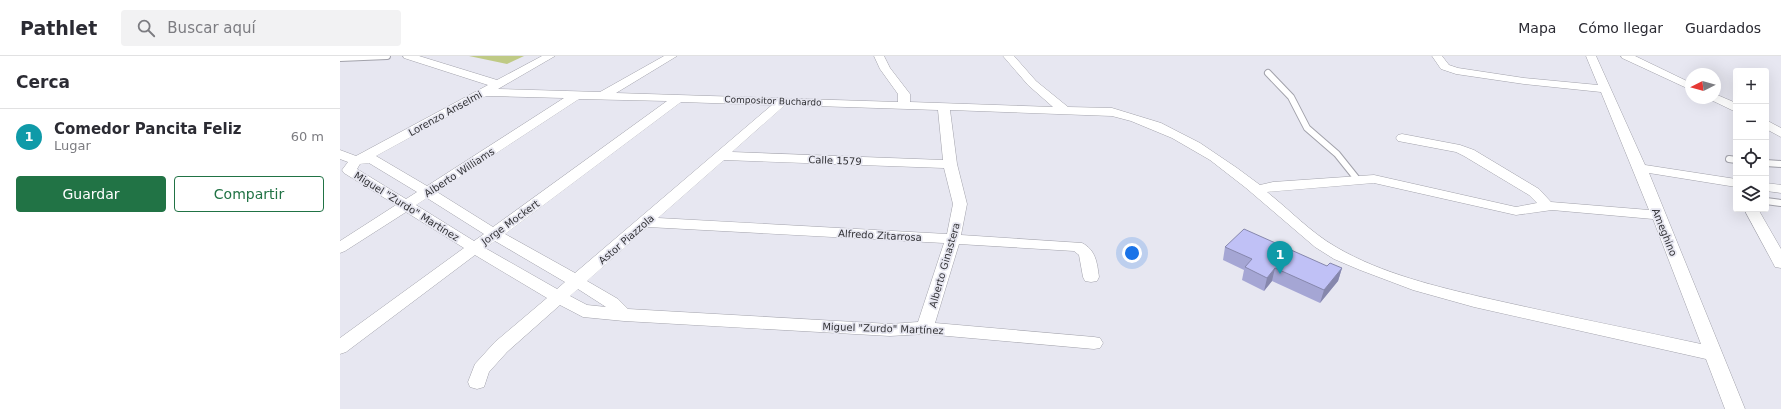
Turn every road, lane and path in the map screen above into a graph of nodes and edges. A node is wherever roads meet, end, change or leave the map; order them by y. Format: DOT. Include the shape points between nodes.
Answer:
graph roads {
  1 [pos="387,56"];
  2 [pos="408,56"];
  3 [pos="550,56"];
  4 [pos="672,56"];
  5 [pos="879,56"];
  6 [pos="1008,56"];
  7 [pos="1438,56"];
  8 [pos="1591,56"];
  9 [pos="1629,56"];
  10 [pos="340,58"];
  11 [pos="1268,73"];
  12 [pos="497,84"];
  13 [pos="1685,84"];
  14 [pos="1605,89"];
  15 [pos="484,92"];
  16 [pos="577,95"];
  17 [pos="603,96"];
  18 [pos="679,98"];
  19 [pos="1721,101"];
  20 [pos="782,102"];
  21 [pos="903,105"];
  22 [pos="944,106"];
  23 [pos="1733,107"];
  24 [pos="1063,110"];
  25 [pos="1769,126"];
  26 [pos="1781,133"];
  27 [pos="1402,138"];
  28 [pos="340,154"];
  29 [pos="721,156"];
  30 [pos="356,162"];
  31 [pos="1769,163"];
  32 [pos="950,164"];
  33 [pos="1781,164"];
  34 [pos="1640,168"];
  35 [pos="340,170"];
  36 [pos="1357,179"];
  37 [pos="1730,182"];
  38 [pos="1769,187"];
  39 [pos="1781,189"];
  40 [pos="1257,190"];
  41 [pos="428,192"];
  42 [pos="1769,201"];
  43 [pos="1781,203"];
  44 [pos="407,205"];
  45 [pos="1547,206"];
  46 [pos="1753,212"];
  47 [pos="1657,215"];
  48 [pos="645,222"];
  49 [pos="494,234"];
  50 [pos="953,239"];
  51 [pos="340,248"];
  52 [pos="474,248"];
  53 [pos="1781,263"];
  54 [pos="1091,277"];
  55 [pos="576,281"];
  56 [pos="558,298"];
  57 [pos="624,315"];
  58 [pos="925,328"];
  59 [pos="1094,343"];
  60 [pos="340,347"];
  61 [pos="1714,354"];
  62 [pos="477,382"];
  63 [pos="1735,409"];
  1 -- 10 [label="lane"];
  2 -- 12 [label="street"];
  3 -- 12 [label="street, Lorenzo Anselmi"];
  4 -- 17 [label="street"];
  5 -- 21 [label="street" via="885,69 904,94"];
  6 -- 24 [label="street" via="1032,83"];
  7 -- 14 [label="street" via="1445,67 1456,71"];
  8 -- 14 [label="street, Ameghino"];
  9 -- 13 [label="street"];
  11 -- 36 [label="lane" via="1291,97 1308,128 1338,154"];
  12 -- 15 [label="street, Lorenzo Anselmi"];
  14 -- 34 [label="street, Ameghino"];
  15 -- 16 [label="street, Compositor Buchardo"];
  15 -- 30 [label="street, Lorenzo Anselmi"];
  16 -- 17 [label="street, Compositor Buchardo"];
  16 -- 41 [label="street, Alberto Williams"];
  17 -- 18 [label="street, Compositor Buchardo"];
  18 -- 20 [label="street, Compositor Buchardo"];
  18 -- 49 [label="street, Jorge Mockert"];
  19 -- 23 [label="street"];
  20 -- 21 [label="street, Compositor Buchardo"];
  20 -- 29 [label="street, Astor Piazzola"];
  21 -- 22 [label="street, Compositor Buchardo"];
  22 -- 24 [label="street, Compositor Buchardo"];
  22 -- 32 [label="street, Alberto Ginastera"];
  24 -- 40 [label="street, Compositor Buchardo" via="1112,112 1154,124 1199,147"];
  25 -- 26 [label="street"];
  27 -- 45 [label="street" via="1469,153 1534,192"];
  28 -- 30 [label="street"];
  29 -- 32 [label="street, Calle 1579"];
  29 -- 48 [label="street, Astor Piazzola"];
  30 -- 35 [label="street, Lorenzo Anselmi"];
  30 -- 41 [label="street, Miguel \"Zurdo\" Martínez" via="371,160"];
  30 -- 44 [label="street, Miguel \"Zurdo\" Martínez" via="349,170"];
  31 -- 33 [label="lane"];
  32 -- 50 [label="street, Alberto Ginastera" via="960,204"];
  34 -- 37 [label="street"];
  34 -- 47 [label="street, Ameghino"];
  36 -- 40 [label="street" via="1273,186"];
  36 -- 45 [label="street" via="1403,184 1516,211"];
  38 -- 39 [label="street"];
  40 -- 61 [label="street, Compositor Buchardo" via="1338,255 1402,281 1503,308"];
  41 -- 44 [label="street, Alberto Williams"];
  41 -- 49 [label="street, Miguel \"Zurdo\" Martínez"];
  42 -- 43 [label="lane"];
  44 -- 51 [label="street, Alberto Williams"];
  44 -- 52 [label="street, Miguel \"Zurdo\" Martínez"];
  45 -- 47 [label="street"];
  46 -- 53 [label="street"];
  47 -- 61 [label="street, Ameghino"];
  48 -- 50 [label="street, Alfredo Zitarrosa"];
  48 -- 55 [label="street, Astor Piazzola"];
  49 -- 52 [label="street, Jorge Mockert"];
  49 -- 55 [label="street, Miguel \"Zurdo\" Martínez"];
  50 -- 54 [label="street, Alfredo Zitarrosa" via="1077,246 1088,254"];
  50 -- 58 [label="street, Alberto Ginastera"];
  52 -- 56 [label="street, Miguel \"Zurdo\" Martínez"];
  52 -- 60 [label="street, Jorge Mockert"];
  55 -- 56 [label="street, Astor Piazzola"];
  55 -- 57 [label="street, Miguel \"Zurdo\" Martínez" via="612,303"];
  56 -- 57 [label="street, Miguel \"Zurdo\" Martínez" via="583,311"];
  56 -- 62 [label="street, Astor Piazzola" via="501,347 481,369"];
  57 -- 58 [label="street, Miguel \"Zurdo\" Martínez" via="890,330"];
  58 -- 59 [label="street, Miguel \"Zurdo\" Martínez"];
  61 -- 63 [label="street, Ameghino"];
}
